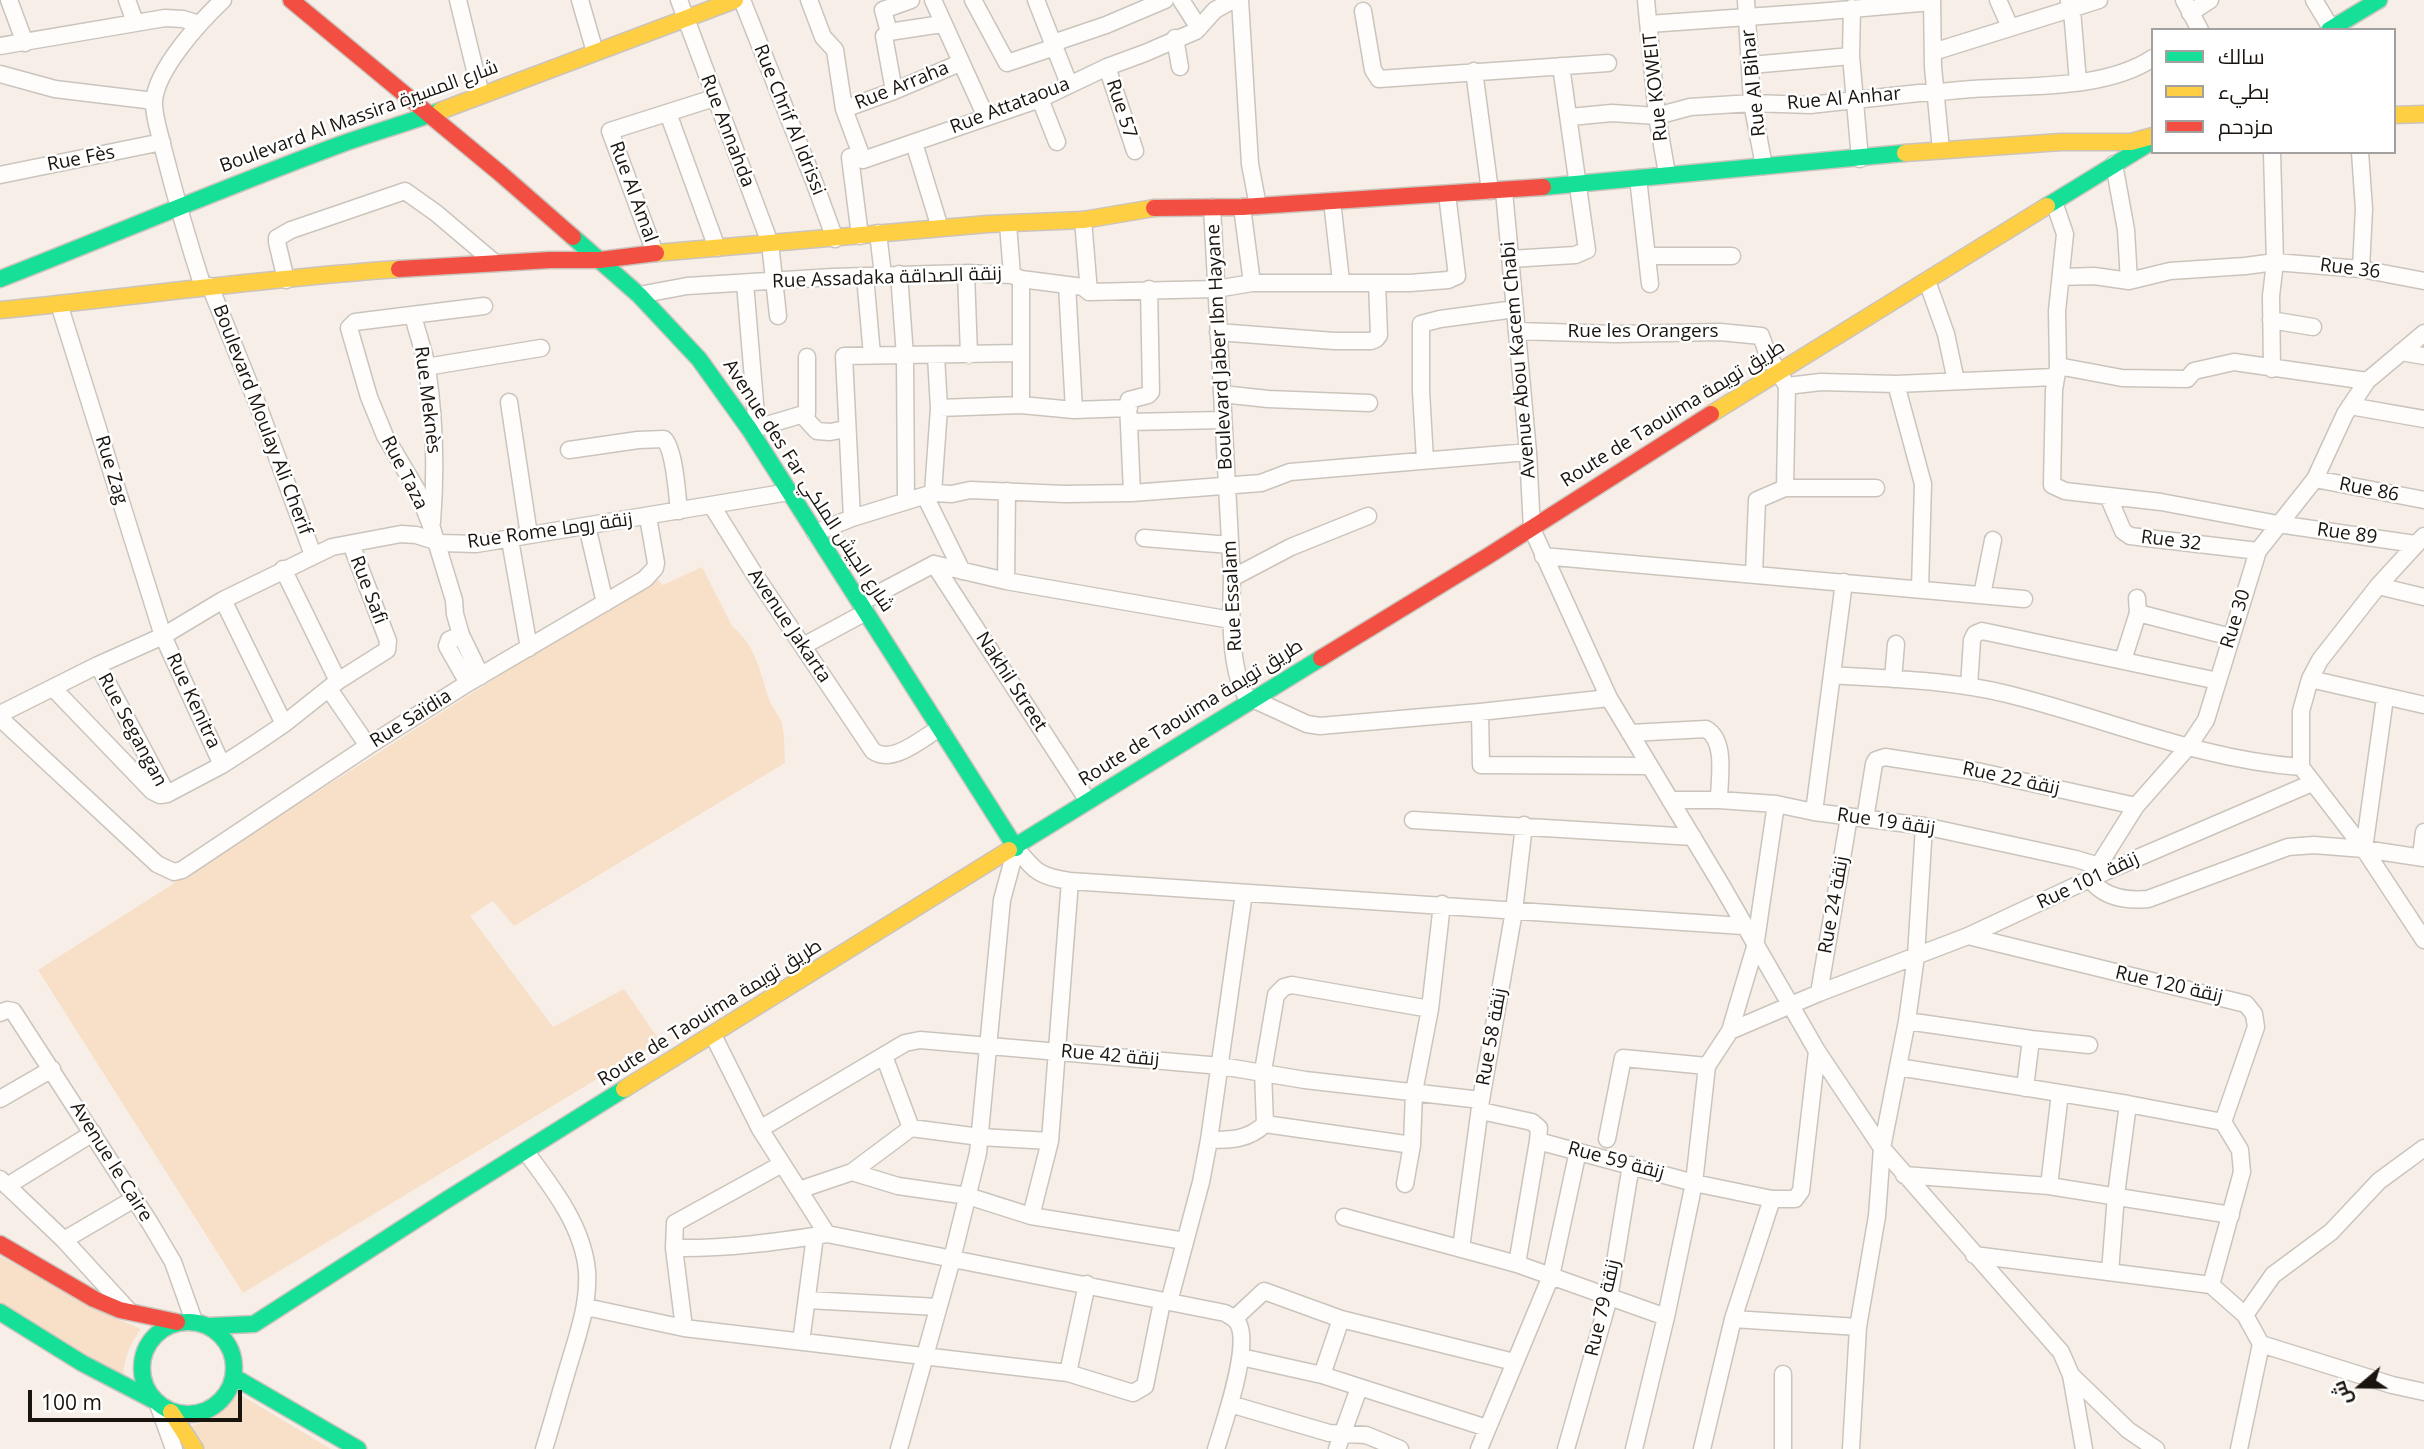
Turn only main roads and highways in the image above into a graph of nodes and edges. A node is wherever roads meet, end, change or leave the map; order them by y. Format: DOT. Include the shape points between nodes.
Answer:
graph roads {
  1 [pos="291,0"];
  2 [pos="735,0"];
  3 [pos="2379,0"];
  4 [pos="308,6"];
  5 [pos="2332,28"];
  6 [pos="2424,114"];
  7 [pos="429,115"];
  8 [pos="2396,115"];
  9 [pos="2151,138"];
  10 [pos="2151,139"];
  11 [pos="600,260"];
  12 [pos="0,279"];
  13 [pos="0,310"];
  14 [pos="1016,848"];
  15 [pos="0,1244"];
  16 [pos="0,1312"];
  17 [pos="193,1323"];
  18 [pos="254,1324"];
  19 [pos="234,1370"];
  20 [pos="162,1406"];
  21 [pos="195,1449"];
  22 [pos="358,1449"];
  1 -- 4 [label="main road, Avenue des Far شارع الجيش الملكي"];
  2 -- 7 [label="main road, Boulevard Al Massira شارع المسيرة"];
  3 -- 5 [label="main road"];
  4 -- 7 [label="main road, Avenue des Far شارع الجيش الملكي"];
  6 -- 8 [label="main road"];
  7 -- 11 [label="main road, Avenue des Far شارع الجيش الملكي"];
  7 -- 12 [label="main road, Boulevard Al Massira شارع المسيرة" via="178,207"];
  9 -- 11 [label="main road" via="1941,150 1497,191 1143,209 1083,220 878,233"];
  10 -- 14 [label="main road, Route de Taouima طريق تويمة"];
  11 -- 13 [label="main road" via="495,263 286,280"];
  11 -- 14 [label="main road, Avenue des Far شارع الجيش الملكي" via="698,359 754,429 789,492"];
  14 -- 18 [label="main road, Route de Taouima طريق تويمة"];
  15 -- 17 [label="main road" via="94,1299 130,1312"];
  16 -- 20 [label="main road"];
  17 -- 18 [label="main road"];
  17 -- 19 [label="main road" via="222,1336"];
  17 -- 20 [label="main road" via="162,1329 143,1355 145,1387"];
  18 -- 19 [label="main road"];
  19 -- 20 [label="main road" via="229,1390 211,1409 185,1415"];
  19 -- 22 [label="main road"];
  20 -- 21 [label="main road"];
}
